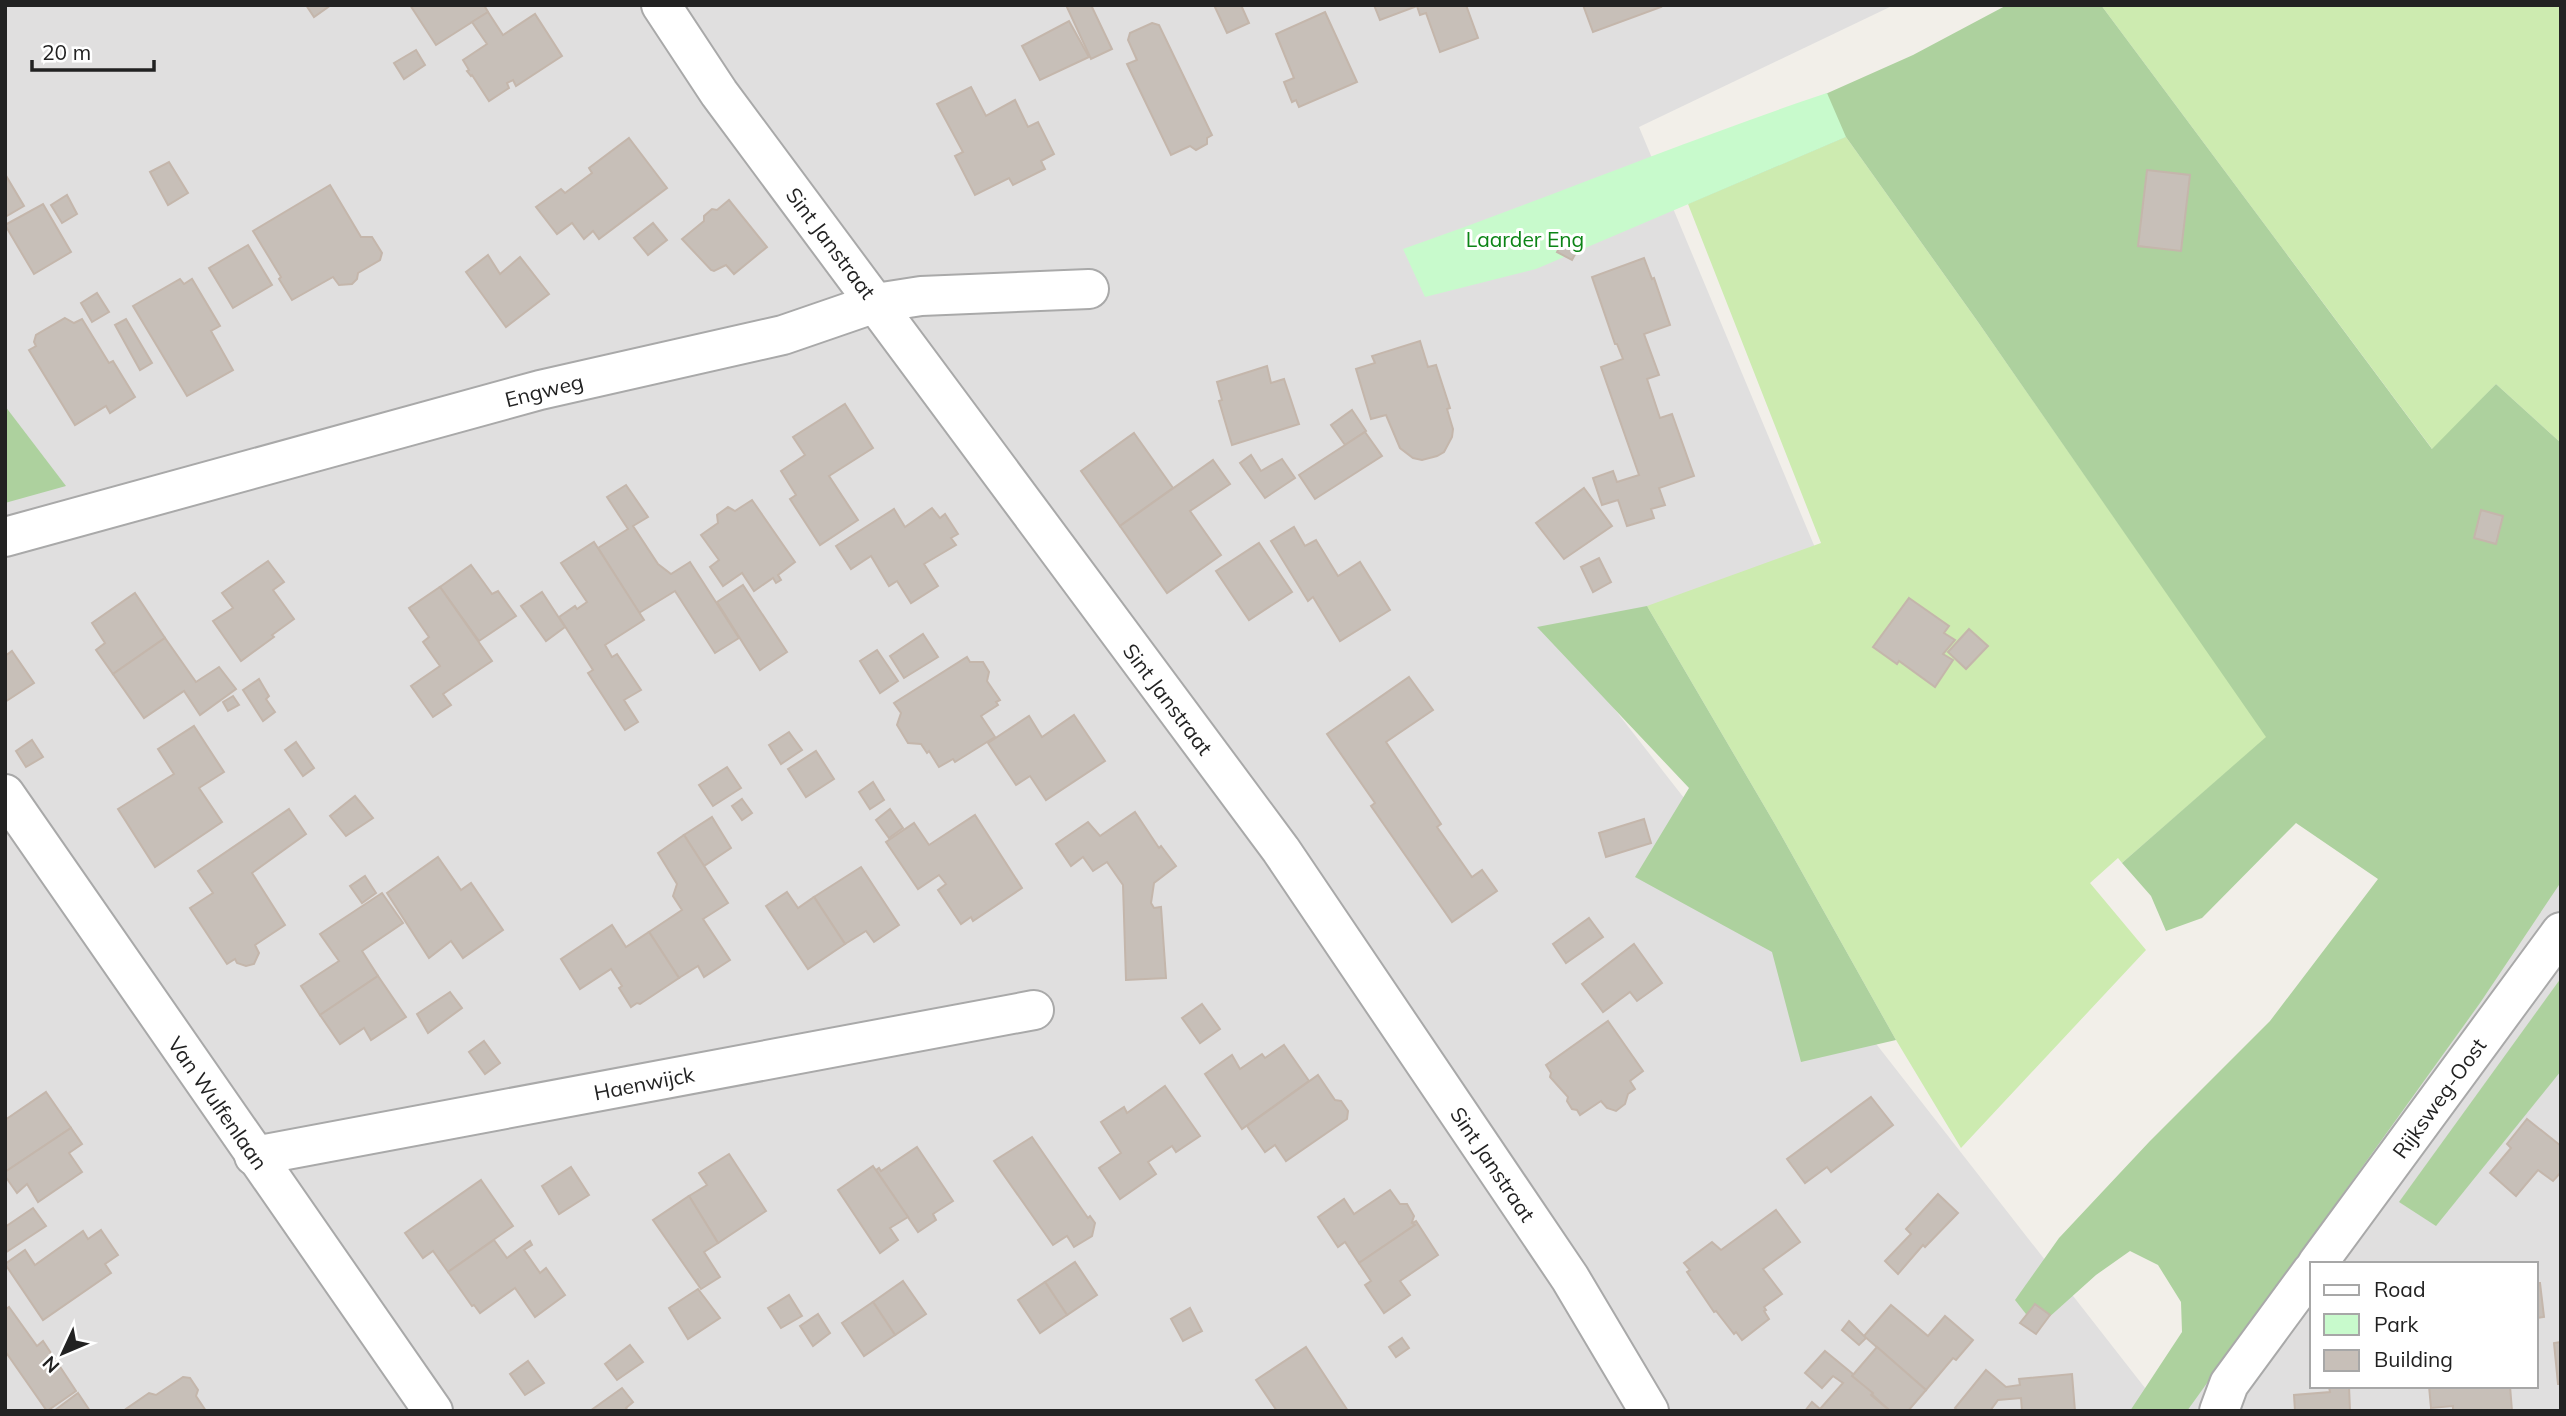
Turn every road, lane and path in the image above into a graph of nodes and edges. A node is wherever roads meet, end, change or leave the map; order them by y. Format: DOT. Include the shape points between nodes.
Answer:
graph roads {
  1 [pos="662,5"];
  2 [pos="1089,289"];
  3 [pos="876,303"];
  4 [pos="5,537"];
  5 [pos="5,794"];
  6 [pos="2561,932"];
  7 [pos="1034,1010"];
  8 [pos="254,1156"];
  9 [pos="2319,1262"];
  10 [pos="2310,1274"];
  11 [pos="433,1411"];
  12 [pos="1649,1411"];
  13 [pos="2218,1411"];
  1 -- 3 [label="street, Sint Janstraat" via="719,93"];
  2 -- 3 [label="street, Engweg" via="921,296"];
  3 -- 4 [label="street, Engweg" via="783,335 540,390"];
  3 -- 12 [label="street, Sint Janstraat" via="1281,850 1570,1278"];
  5 -- 8 [label="street, Van Wulfenlaan"];
  6 -- 9 [label="street, Rijksweg-Oost"];
  7 -- 8 [label="street, Haenwijck"];
  8 -- 11 [label="street, Van Wulfenlaan"];
  10 -- 13 [label="street" via="2229,1384"];
}
